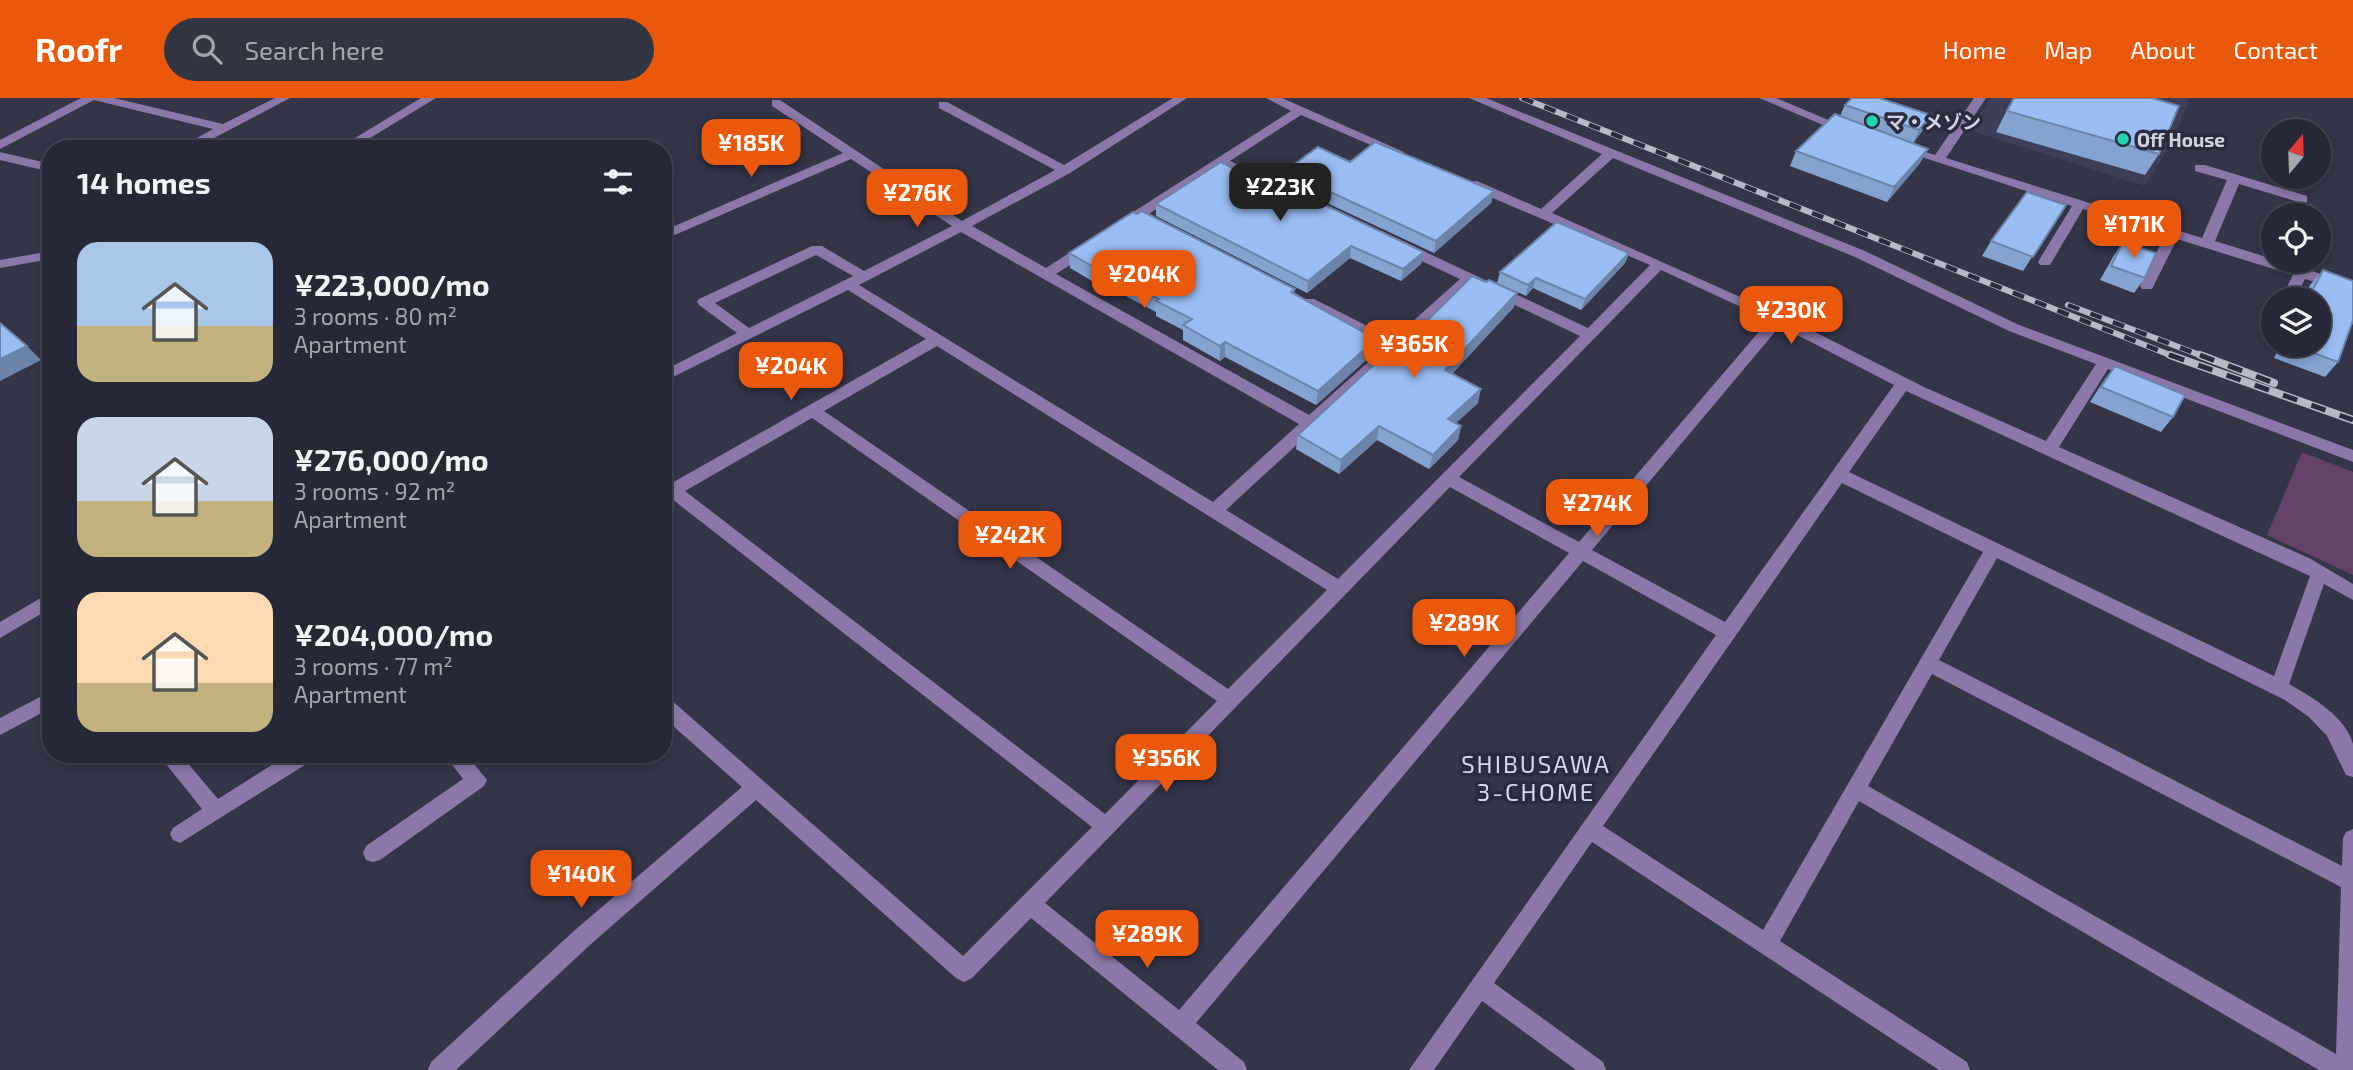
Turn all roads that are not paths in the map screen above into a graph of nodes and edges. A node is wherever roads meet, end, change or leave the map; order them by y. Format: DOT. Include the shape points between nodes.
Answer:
graph roads {
  1 [pos="90,98"];
  2 [pos="99,98"];
  3 [pos="284,98"];
  4 [pos="430,98"];
  5 [pos="1181,98"];
  6 [pos="1272,98"];
  7 [pos="1475,98"];
  8 [pos="1765,98"];
  9 [pos="1980,98"];
  10 [pos="776,103"];
  11 [pos="943,105"];
  12 [pos="1300,110"];
  13 [pos="225,128"];
  14 [pos="1858,134"];
  15 [pos="201,140"];
  16 [pos="358,140"];
  17 [pos="1885,143"];
  18 [pos="0,145"];
  19 [pos="1612,152"];
  20 [pos="852,154"];
  21 [pos="0,156"];
  22 [pos="1415,159"];
  23 [pos="1938,160"];
  24 [pos="1221,161"];
  25 [pos="42,166"];
  26 [pos="2200,168"];
  27 [pos="1065,170"];
  28 [pos="1453,176"];
  29 [pos="2235,178"];
  30 [pos="1295,196"];
  31 [pos="2302,199"];
  32 [pos="2080,203"];
  33 [pos="1543,214"];
  34 [pos="961,226"];
  35 [pos="672,232"];
  36 [pos="2173,232"];
  37 [pos="1382,237"];
  38 [pos="2207,243"];
  39 [pos="42,257"];
  40 [pos="2261,260"];
  41 [pos="2045,262"];
  42 [pos="0,264"];
  43 [pos="1658,264"];
  44 [pos="2301,273"];
  45 [pos="1045,275"];
  46 [pos="1469,278"];
  47 [pos="855,280"];
  48 [pos="2147,286"];
  49 [pos="2294,287"];
  50 [pos="2353,289"];
  51 [pos="1297,296"];
  52 [pos="1778,319"];
  53 [pos="748,334"];
  54 [pos="1589,334"];
  55 [pos="937,339"];
  56 [pos="1395,346"];
  57 [pos="2104,363"];
  58 [pos="672,372"];
  59 [pos="1904,382"];
  60 [pos="812,411"];
  61 [pos="1310,423"];
  62 [pos="2048,451"];
  63 [pos="2353,456"];
  64 [pos="1840,475"];
  65 [pos="1447,478"];
  66 [pos="672,491"];
  67 [pos="672,496"];
  68 [pos="1214,511"];
  69 [pos="1993,550"];
  70 [pos="1580,552"];
  71 [pos="2320,572"];
  72 [pos="1338,588"];
  73 [pos="2353,593"];
  74 [pos="42,605"];
  75 [pos="0,631"];
  76 [pos="1729,633"];
  77 [pos="1928,663"];
  78 [pos="2279,687"];
  79 [pos="1229,701"];
  80 [pos="42,704"];
  81 [pos="672,713"];
  82 [pos="0,727"];
  83 [pos="176,763"];
  84 [pos="292,763"];
  85 [pos="462,763"];
  86 [pos="2353,769"];
  87 [pos="757,787"];
  88 [pos="1856,789"];
  89 [pos="216,811"];
  90 [pos="1106,826"];
  91 [pos="1590,829"];
  92 [pos="180,834"];
  93 [pos="2353,838"];
  94 [pos="373,853"];
  95 [pos="2350,881"];
  96 [pos="1030,904"];
  97 [pos="1766,945"];
  98 [pos="1480,986"];
  99 [pos="1181,1024"];
  100 [pos="1225,1067"];
  101 [pos="439,1070"];
  102 [pos="1420,1070"];
  103 [pos="1595,1070"];
  104 [pos="1959,1070"];
  105 [pos="2341,1070"];
  106 [pos="2347,1070"];
  1 -- 18 [label="street"];
  2 -- 13 [label="street"];
  3 -- 13 [label="street"];
  4 -- 16 [label="street"];
  5 -- 27 [label="street"];
  6 -- 12 [label="street"];
  7 -- 19 [label="street"];
  8 -- 14 [label="street"];
  9 -- 23 [label="street"];
  10 -- 20 [label="street"];
  11 -- 27 [label="street"];
  12 -- 22 [label="street"];
  12 -- 24 [label="street"];
  13 -- 15 [label="street"];
  17 -- 23 [label="street"];
  19 -- 33 [label="street"];
  19 -- 57 [label="street" via="1860,254 2014,328"];
  20 -- 34 [label="street"];
  20 -- 35 [label="street"];
  21 -- 25 [label="street"];
  23 -- 32 [label="street"];
  24 -- 30 [label="street"];
  24 -- 45 [label="street" via="1144,218 1109,233"];
  26 -- 29 [label="street"];
  27 -- 34 [label="street"];
  28 -- 33 [label="street"];
  29 -- 31 [label="street"];
  29 -- 38 [label="street"];
  32 -- 36 [label="street"];
  32 -- 41 [label="street"];
  33 -- 43 [label="street"];
  34 -- 45 [label="street"];
  34 -- 47 [label="street"];
  36 -- 38 [label="street"];
  36 -- 48 [label="street"];
  37 -- 46 [label="street"];
  38 -- 40 [label="street"];
  39 -- 42 [label="street"];
  43 -- 52 [label="street"];
  43 -- 54 [label="street"];
  44 -- 49 [label="street"];
  44 -- 50 [label="street"];
  45 -- 61 [label="street"];
  46 -- 54 [label="street"];
  46 -- 56 [label="street"];
  47 -- 53 [label="street"];
  47 -- 53 [label="street" via="817,249 704,302"];
  47 -- 55 [label="street"];
  51 -- 56 [label="street"];
  52 -- 59 [label="street"];
  52 -- 70 [label="street"];
  53 -- 58 [label="street"];
  54 -- 65 [label="street"];
  55 -- 60 [label="street"];
  55 -- 68 [label="street"];
  56 -- 61 [label="street"];
  57 -- 62 [label="street"];
  57 -- 63 [label="street"];
  59 -- 62 [label="street"];
  59 -- 64 [label="street"];
  60 -- 66 [label="street"];
  60 -- 79 [label="street"];
  61 -- 68 [label="street"];
  62 -- 71 [label="street"];
  64 -- 69 [label="street"];
  64 -- 76 [label="street"];
  65 -- 70 [label="street"];
  65 -- 72 [label="street"];
  67 -- 90 [label="street"];
  68 -- 72 [label="street"];
  69 -- 77 [label="street"];
  69 -- 78 [label="street"];
  70 -- 76 [label="street"];
  70 -- 99 [label="street"];
  71 -- 73 [label="street"];
  71 -- 78 [label="street"];
  72 -- 79 [label="street"];
  74 -- 75 [label="street"];
  76 -- 91 [label="street"];
  77 -- 88 [label="street"];
  77 -- 95 [label="street"];
  78 -- 86 [label="street" via="2309,704 2332,727"];
  79 -- 90 [label="street"];
  80 -- 82 [label="street"];
  81 -- 87 [label="street"];
  83 -- 89 [label="street"];
  84 -- 89 [label="street"];
  85 -- 94 [label="street" via="477,780"];
  87 -- 96 [label="street" via="964,971"];
  87 -- 101 [label="street" via="583,937"];
  88 -- 97 [label="street"];
  88 -- 105 [label="street"];
  89 -- 92 [label="street"];
  90 -- 96 [label="street"];
  91 -- 97 [label="street"];
  91 -- 98 [label="street"];
  93 -- 95 [label="street"];
  95 -- 106 [label="street"];
  96 -- 99 [label="street"];
  97 -- 104 [label="street"];
  98 -- 102 [label="street"];
  98 -- 103 [label="street"];
  99 -- 100 [label="street"];
}
